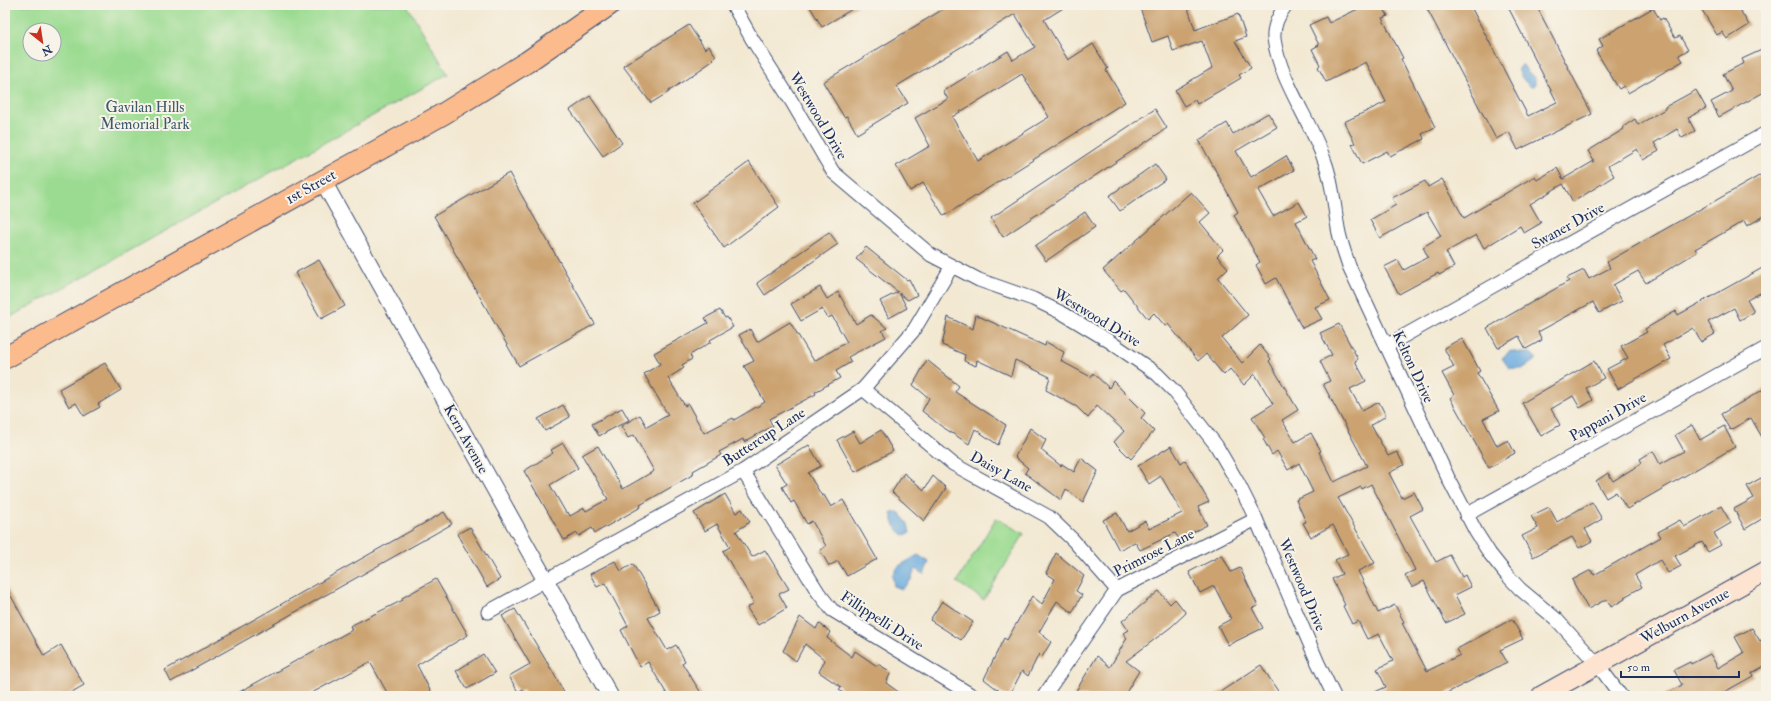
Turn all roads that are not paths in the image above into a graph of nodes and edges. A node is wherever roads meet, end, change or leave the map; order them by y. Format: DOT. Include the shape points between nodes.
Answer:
graph roads {
  1 [pos="609,5"];
  2 [pos="733,5"];
  3 [pos="1286,5"];
  4 [pos="1766,133"];
  5 [pos="323,181"];
  6 [pos="952,266"];
  7 [pos="1386,346"];
  8 [pos="1766,348"];
  9 [pos="5,358"];
  10 [pos="863,389"];
  11 [pos="743,471"];
  12 [pos="1466,515"];
  13 [pos="1256,519"];
  14 [pos="1766,571"];
  15 [pos="545,580"];
  16 [pos="1117,590"];
  17 [pos="488,612"];
  18 [pos="1598,665"];
  19 [pos="610,696"];
  20 [pos="973,696"];
  21 [pos="1044,696"];
  22 [pos="1334,696"];
  23 [pos="1541,696"];
  24 [pos="1621,696"];
  1 -- 5 [label="main road, 1st Street" via="479,92"];
  2 -- 6 [label="street, Westwood Drive" via="833,172 931,255"];
  3 -- 7 [label="street, Kelton Drive" via="1276,22 1274,37 1281,68 1326,163 1344,252"];
  4 -- 7 [label="street, Swaner Drive"];
  5 -- 9 [label="main road, 1st Street"];
  5 -- 15 [label="street, Kern Avenue"];
  6 -- 10 [label="street, Buttercup Lane" via="914,330"];
  6 -- 13 [label="street, Westwood Drive" via="979,280 1033,299 1064,314 1157,374 1174,391 1216,445"];
  7 -- 12 [label="street, Kelton Drive"];
  8 -- 12 [label="street, Pappani Drive"];
  10 -- 11 [label="street, Buttercup Lane"];
  10 -- 16 [label="street, Daisy Lane" via="954,464 1050,517"];
  11 -- 15 [label="street, Buttercup Lane"];
  11 -- 20 [label="street, Fillippelli Drive" via="818,592 832,610"];
  12 -- 18 [label="street, Kelton Drive" via="1490,554 1506,574 1556,619"];
  13 -- 16 [label="street, Primrose Lane"];
  13 -- 22 [label="street, Westwood Drive"];
  14 -- 18 [label="main road, Welburn Avenue"];
  15 -- 17 [label="street, Buttercup Lane"];
  15 -- 19 [label="street, Kern Avenue"];
  16 -- 21 [label="street, Primrose Lane"];
  18 -- 23 [label="main road, Welburn Avenue"];
  18 -- 24 [label="street, Kelton Drive"];
}
